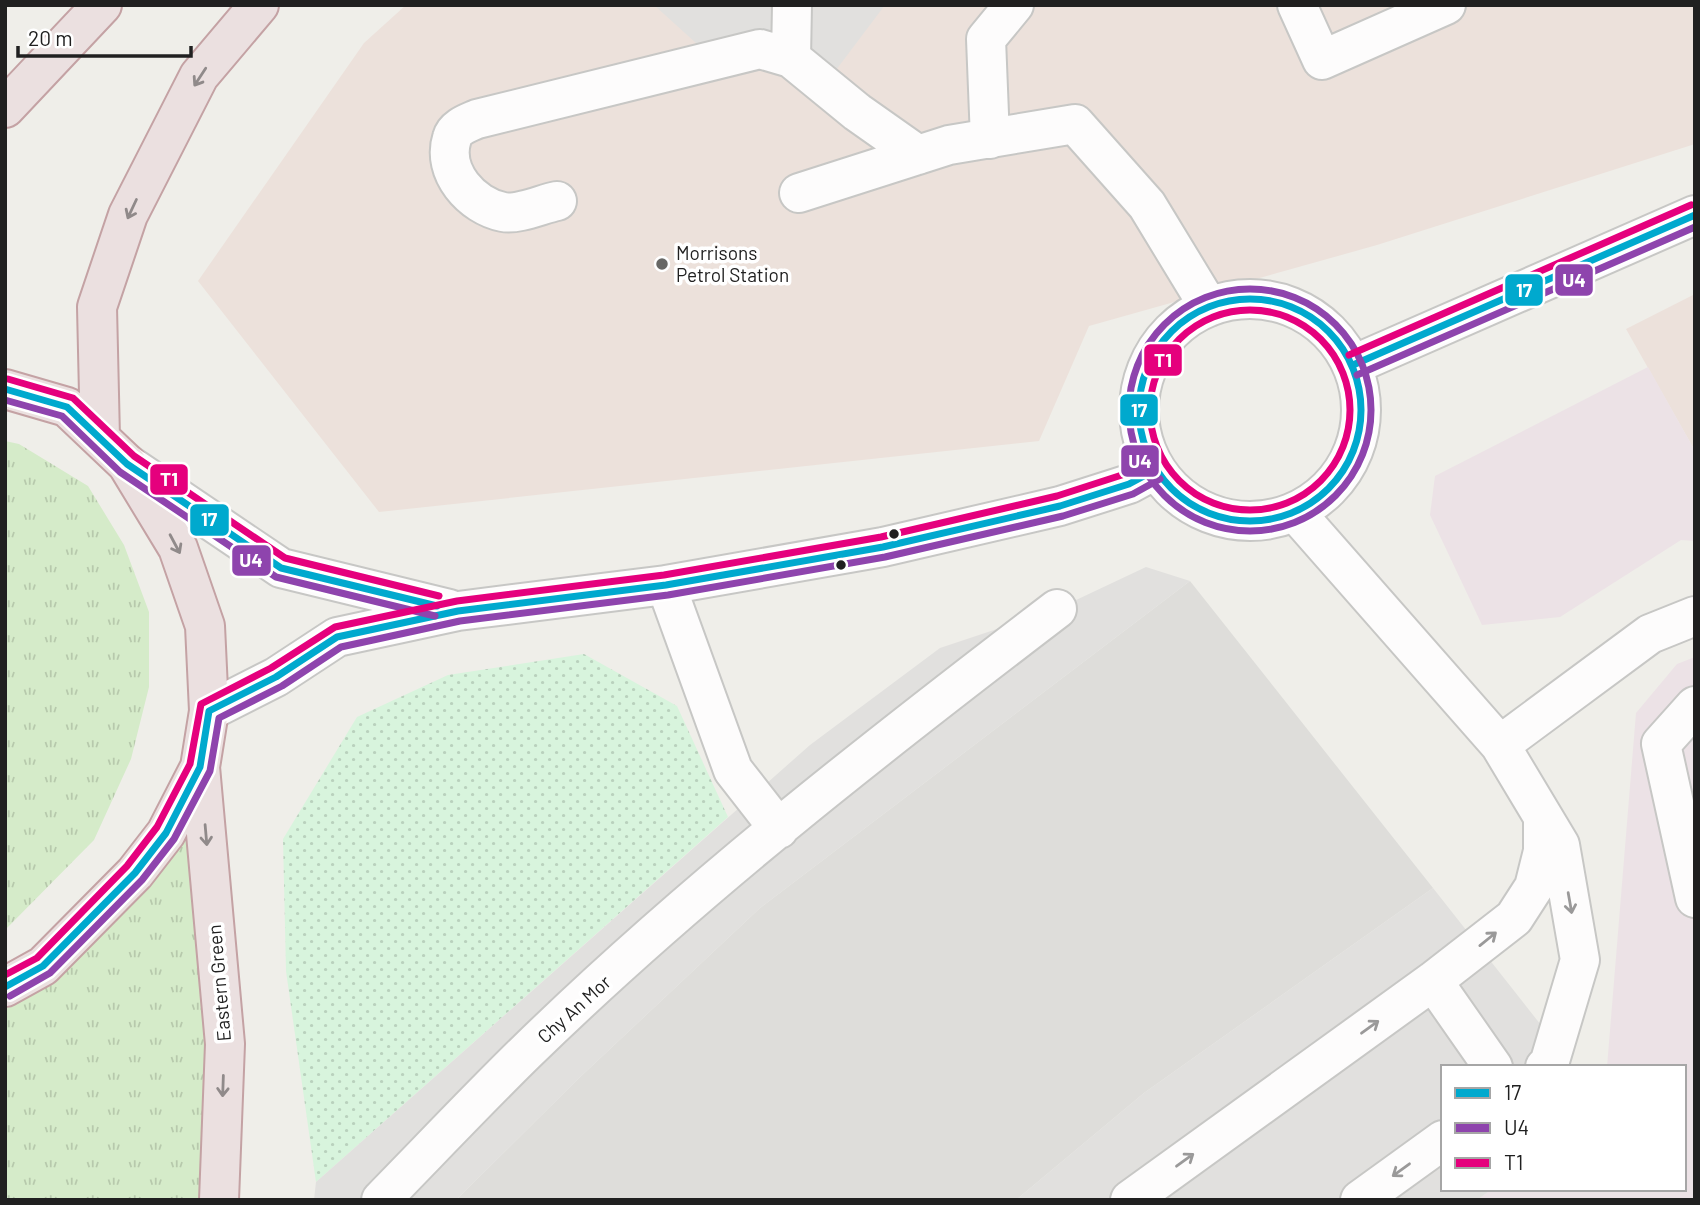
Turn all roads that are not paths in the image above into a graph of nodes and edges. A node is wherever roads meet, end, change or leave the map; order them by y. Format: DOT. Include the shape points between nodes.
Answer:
graph roads {
  1 [pos="102,5"];
  2 [pos="259,5"];
  3 [pos="792,5"];
  4 [pos="1014,5"];
  5 [pos="1297,5"];
  6 [pos="1446,5"];
  7 [pos="791,58"];
  8 [pos="5,108"];
  9 [pos="990,139"];
  10 [pos="918,155"];
  11 [pos="799,193"];
  12 [pos="557,201"];
  13 [pos="1695,215"];
  14 [pos="1209,307"];
  15 [pos="1353,365"];
  16 [pos="5,389"];
  17 [pos="100,438"];
  18 [pos="128,464"];
  19 [pos="1155,470"];
  20 [pos="1296,513"];
  21 [pos="666,584"];
  22 [pos="1057,609"];
  23 [pos="458,611"];
  24 [pos="1695,617"];
  25 [pos="1695,706"];
  26 [pos="209,711"];
  27 [pos="1500,745"];
  28 [pos="200,767"];
  29 [pos="1542,817"];
  30 [pos="779,829"];
  31 [pos="1695,898"];
  32 [pos="1433,981"];
  33 [pos="5,987"];
  34 [pos="1492,1065"];
  35 [pos="1548,1065"];
  36 [pos="1441,1141"];
  37 [pos="219,1200"];
  38 [pos="381,1200"];
  39 [pos="1130,1200"];
  40 [pos="1360,1200"];
  1 -- 8 [label="highway"];
  2 -- 17 [label="highway, one-way" via="200,76 128,215 97,307"];
  3 -- 7 [label="street"];
  4 -- 9 [label="street" via="986,39"];
  5 -- 6 [label="street" via="1322,60"];
  7 -- 10 [label="street"];
  7 -- 12 [label="street" via="760,49 477,118 460,127 452,138 454,173 465,191 481,203 505,213"];
  9 -- 10 [label="street"];
  9 -- 14 [label="street" via="1075,124 1147,205"];
  10 -- 11 [label="street"];
  13 -- 15 [label="street"];
  14 -- 15 [label="street" via="1242,299 1276,302 1308,314 1334,336"];
  14 -- 19 [label="street" via="1176,327 1151,357 1139,394 1140,433"];
  15 -- 20 [label="street" via="1362,399 1356,445 1347,467 1325,494"];
  16 -- 17 [label="highway" via="67,407"];
  17 -- 18 [label="highway"];
  18 -- 23 [label="street" via="281,568"];
  18 -- 26 [label="highway, one-way" via="178,548 205,626"];
  19 -- 20 [label="street" via="1193,507 1244,523"];
  19 -- 21 [label="street" via="1129,484 1046,509 883,547"];
  20 -- 27 [label="street"];
  21 -- 23 [label="street"];
  21 -- 30 [label="street" via="733,771"];
  22 -- 30 [label="street, Chy An Mor" via="868,754"];
  23 -- 26 [label="street" via="337,637 276,677"];
  24 -- 27 [label="street" via="1650,634"];
  25 -- 31 [label="street" via="1661,744"];
  26 -- 28 [label="highway"];
  27 -- 29 [label="street"];
  28 -- 33 [label="highway" via="166,833 135,873 43,966"];
  28 -- 37 [label="highway, Eastern Green, one-way" via="225,1044"];
  32 -- 29 [label="street, one-way" via="1514,918 1534,887 1543,851"];
  29 -- 35 [label="street, one-way" via="1560,845 1580,960"];
  30 -- 38 [label="street, Chy An Mor" via="527,1052"];
  32 -- 34 [label="street"];
  39 -- 32 [label="street, one-way"];
  36 -- 40 [label="street, one-way"];
}
